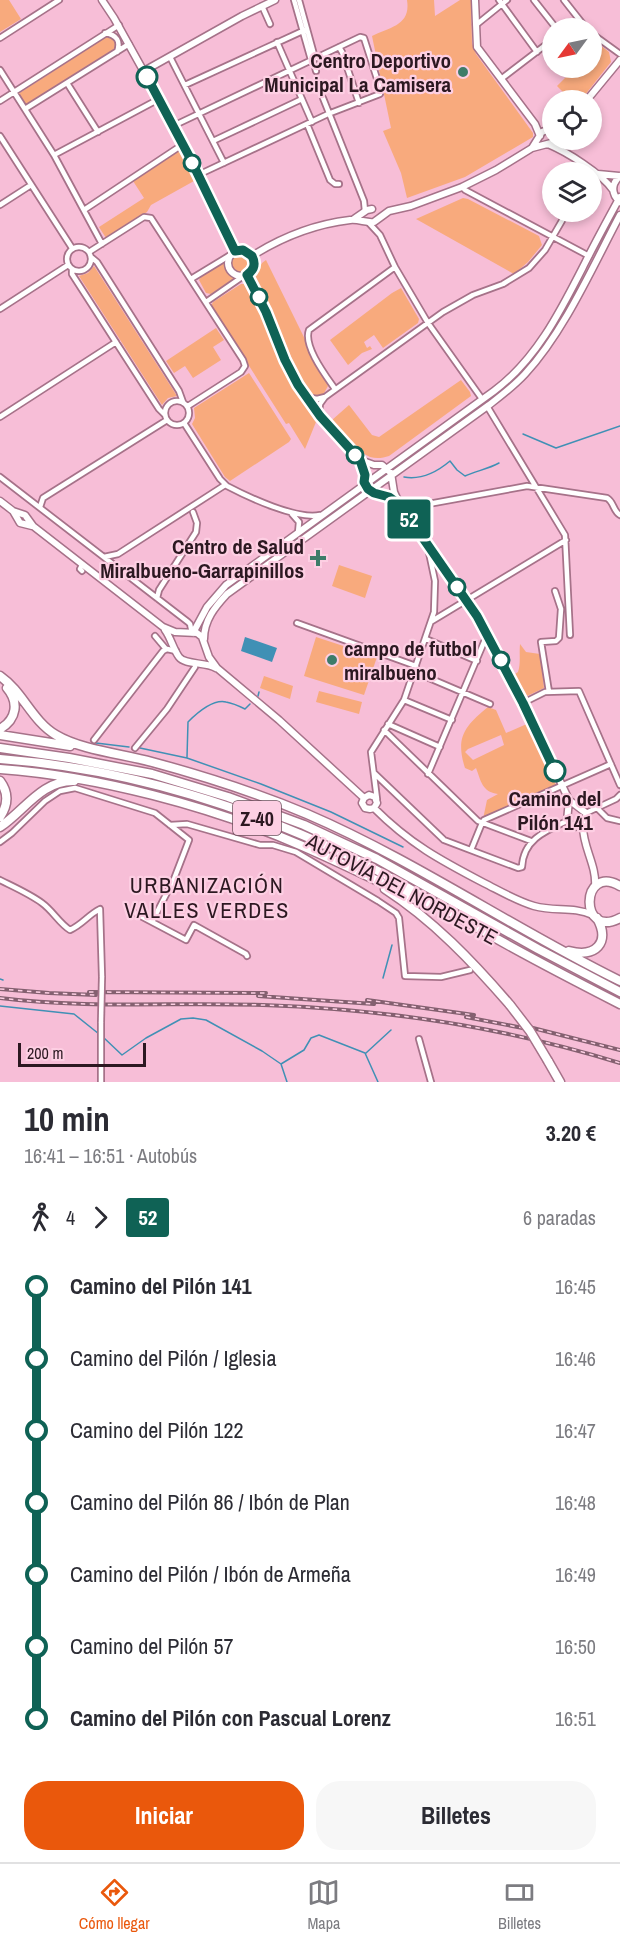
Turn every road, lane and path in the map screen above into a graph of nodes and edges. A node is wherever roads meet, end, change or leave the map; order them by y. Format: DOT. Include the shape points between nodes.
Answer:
graph roads {
  1 [pos="59,0"];
  2 [pos="102,0"];
  3 [pos="276,0"];
  4 [pos="294,0"];
  5 [pos="299,0"];
  6 [pos="475,0"];
  7 [pos="507,0"];
  8 [pos="534,0"];
  9 [pos="564,0"];
  10 [pos="500,2"];
  11 [pos="262,6"];
  12 [pos="548,18"];
  13 [pos="578,18"];
  14 [pos="270,24"];
  15 [pos="118,25"];
  16 [pos="476,25"];
  17 [pos="305,29"];
  18 [pos="105,33"];
  19 [pos="0,38"];
  20 [pos="602,41"];
  21 [pos="277,42"];
  22 [pos="129,44"];
  23 [pos="339,47"];
  24 [pos="542,48"];
  25 [pos="117,52"];
  26 [pos="537,52"];
  27 [pos="620,54"];
  28 [pos="170,57"];
  29 [pos="313,59"];
  30 [pos="620,60"];
  31 [pos="0,70"];
  32 [pos="289,70"];
  33 [pos="144,71"];
  34 [pos="316,71"];
  35 [pos="501,79"];
  36 [pos="67,83"];
  37 [pos="184,85"];
  38 [pos="595,90"];
  39 [pos="14,92"];
  40 [pos="323,98"];
  41 [pos="159,99"];
  42 [pos="302,99"];
  43 [pos="0,101"];
  44 [pos="359,103"];
  45 [pos="25,109"];
  46 [pos="199,113"];
  47 [pos="328,114"];
  48 [pos="309,123"];
  49 [pos="173,126"];
  50 [pos="98,132"];
  51 [pos="542,133"];
  52 [pos="0,136"];
  53 [pos="540,136"];
  54 [pos="213,141"];
  55 [pos="542,141"];
  56 [pos="182,145"];
  57 [pos="542,145"];
  58 [pos="532,148"];
  59 [pos="562,150"];
  60 [pos="54,155"];
  61 [pos="577,162"];
  62 [pos="224,163"];
  63 [pos="602,174"];
  64 [pos="198,175"];
  65 [pos="620,176"];
  66 [pos="602,178"];
  67 [pos="339,184"];
  68 [pos="31,185"];
  69 [pos="462,187"];
  70 [pos="613,190"];
  71 [pos="619,200"];
  72 [pos="0,206"];
  73 [pos="84,210"];
  74 [pos="368,211"];
  75 [pos="388,211"];
  76 [pos="620,215"];
  77 [pos="377,219"];
  78 [pos="354,220"];
  79 [pos="368,222"];
  80 [pos="561,222"];
  81 [pos="553,237"];
  82 [pos="102,244"];
  83 [pos="72,248"];
  84 [pos="233,253"];
  85 [pos="90,254"];
  86 [pos="252,256"];
  87 [pos="589,256"];
  88 [pos="70,267"];
  89 [pos="395,267"];
  90 [pos="244,276"];
  91 [pos="191,279"];
  92 [pos="206,302"];
  93 [pos="0,309"];
  94 [pos="428,323"];
  95 [pos="116,342"];
  96 [pos="336,389"];
  97 [pos="306,397"];
  98 [pos="325,397"];
  99 [pos="482,399"];
  100 [pos="185,404"];
  101 [pos="487,406"];
  102 [pos="320,416"];
  103 [pos="0,417"];
  104 [pos="166,417"];
  105 [pos="184,423"];
  106 [pos="360,460"];
  107 [pos="374,465"];
  108 [pos="387,468"];
  109 [pos="365,475"];
  110 [pos="392,475"];
  111 [pos="530,476"];
  112 [pos="0,477"];
  113 [pos="365,484"];
  114 [pos="392,484"];
  115 [pos="225,485"];
  116 [pos="524,486"];
  117 [pos="536,486"];
  118 [pos="370,491"];
  119 [pos="380,494"];
  120 [pos="0,501"];
  121 [pos="195,504"];
  122 [pos="40,507"];
  123 [pos="402,508"];
  124 [pos="184,512"];
  125 [pos="193,512"];
  126 [pos="290,513"];
  127 [pos="322,515"];
  128 [pos="620,515"];
  129 [pos="298,533"];
  130 [pos="566,540"];
  131 [pos="427,545"];
  132 [pos="104,557"];
  133 [pos="442,566"];
  134 [pos="433,570"];
  135 [pos="555,591"];
  136 [pos="157,598"];
  137 [pos="466,600"];
  138 [pos="434,612"];
  139 [pos="439,617"];
  140 [pos="432,621"];
  141 [pos="297,623"];
  142 [pos="163,627"];
  143 [pos="191,633"];
  144 [pos="487,635"];
  145 [pos="570,635"];
  146 [pos="155,636"];
  147 [pos="426,639"];
  148 [pos="204,640"];
  149 [pos="207,648"];
  150 [pos="172,650"];
  151 [pos="183,661"];
  152 [pos="477,661"];
  153 [pos="196,663"];
  154 [pos="217,668"];
  155 [pos="415,669"];
  156 [pos="0,676"];
  157 [pos="189,677"];
  158 [pos="0,682"];
  159 [pos="549,692"];
  160 [pos="463,693"];
  161 [pos="404,700"];
  162 [pos="523,703"];
  163 [pos="490,704"];
  164 [pos="452,720"];
  165 [pos="388,724"];
  166 [pos="0,729"];
  167 [pos="384,730"];
  168 [pos="0,735"];
  169 [pos="94,740"];
  170 [pos="440,747"];
  171 [pos="0,748"];
  172 [pos="135,748"];
  173 [pos="104,751"];
  174 [pos="0,759"];
  175 [pos="611,764"];
  176 [pos="0,769"];
  177 [pos="374,773"];
  178 [pos="428,774"];
  179 [pos="0,781"];
  180 [pos="92,782"];
  181 [pos="562,785"];
  182 [pos="620,785"];
  183 [pos="376,788"];
  184 [pos="620,795"];
  185 [pos="367,796"];
  186 [pos="377,800"];
  187 [pos="597,807"];
  188 [pos="374,808"];
  189 [pos="573,808"];
  190 [pos="586,813"];
  191 [pos="0,818"];
  192 [pos="567,821"];
  193 [pos="620,821"];
  194 [pos="482,823"];
  195 [pos="170,825"];
  196 [pos="0,827"];
  197 [pos="581,828"];
  198 [pos="531,841"];
  199 [pos="0,842"];
  200 [pos="471,850"];
  201 [pos="595,872"];
  202 [pos="367,877"];
  203 [pos="0,880"];
  204 [pos="604,882"];
  205 [pos="620,886"];
  206 [pos="595,887"];
  207 [pos="589,898"];
  208 [pos="574,909"];
  209 [pos="133,912"];
  210 [pos="595,916"];
  211 [pos="152,921"];
  212 [pos="617,922"];
  213 [pos="494,937"];
  214 [pos="548,943"];
  215 [pos="247,956"];
  216 [pos="470,970"];
  217 [pos="620,981"];
  218 [pos="620,992"];
  219 [pos="620,1004"];
  220 [pos="419,1039"];
  221 [pos="101,1082"];
  222 [pos="431,1082"];
  223 [pos="560,1082"];
  1 -- 19 [label="street"];
  2 -- 15 [label="street"];
  3 -- 11 [label="street"];
  4 -- 17 [label="street"];
  5 -- 17 [label="street"];
  6 -- 16 [label="street"];
  7 -- 10 [label="street"];
  8 -- 12 [label="street"];
  9 -- 13 [label="street"];
  10 -- 16 [label="street"];
  10 -- 26 [label="street"];
  11 -- 14 [label="street"];
  11 -- 28 [label="street"];
  15 -- 18 [label="street"];
  15 -- 22 [label="street"];
  16 -- 35 [label="street" via="477,47"];
  17 -- 21 [label="street"];
  17 -- 29 [label="street"];
  18 -- 25 [label="street" via="118,40"];
  18 -- 39 [label="street"];
  20 -- 27 [label="street"];
  21 -- 32 [label="street"];
  21 -- 37 [label="street"];
  22 -- 25 [label="street"];
  22 -- 33 [label="street"];
  23 -- 29 [label="street"];
  23 -- 44 [label="street"];
  23 -- 44 [label="street" via="360,36 364,38 380,94"];
  24 -- 26 [label="street"];
  25 -- 36 [label="street"];
  26 -- 35 [label="street"];
  28 -- 33 [label="street"];
  28 -- 37 [label="street"];
  29 -- 32 [label="street"];
  29 -- 34 [label="street"];
  30 -- 38 [label="street"];
  31 -- 39 [label="street"];
  32 -- 42 [label="street"];
  32 -- 46 [label="street"];
  33 -- 41 [label="street"];
  35 -- 53 [label="street"];
  36 -- 45 [label="street"];
  36 -- 50 [label="street"];
  37 -- 46 [label="street"];
  39 -- 43 [label="street"];
  39 -- 45 [label="street"];
  40 -- 47 [label="street"];
  41 -- 49 [label="street"];
  41 -- 50 [label="street"];
  42 -- 48 [label="street"];
  42 -- 54 [label="street"];
  44 -- 47 [label="street"];
  45 -- 60 [label="street"];
  46 -- 49 [label="street"];
  46 -- 54 [label="street"];
  47 -- 48 [label="street"];
  47 -- 74 [label="street"];
  48 -- 62 [label="street"];
  48 -- 67 [label="street" via="330,180"];
  49 -- 56 [label="street"];
  50 -- 60 [label="street"];
  51 -- 53 [label="street"];
  52 -- 68 [label="street"];
  53 -- 55 [label="street"];
  53 -- 58 [label="street"];
  54 -- 62 [label="street"];
  56 -- 64 [label="street"];
  56 -- 73 [label="street"];
  57 -- 58 [label="street"];
  58 -- 69 [label="street"];
  59 -- 61 [label="street"];
  60 -- 73 [label="street"];
  62 -- 64 [label="street"];
  63 -- 65 [label="street"];
  64 -- 84 [label="street"];
  65 -- 70 [label="street"];
  66 -- 70 [label="street"];
  68 -- 72 [label="street"];
  68 -- 83 [label="street"];
  69 -- 75 [label="street"];
  69 -- 81 [label="street"];
  70 -- 71 [label="street"];
  71 -- 87 [label="street"];
  73 -- 82 [label="street"];
  74 -- 75 [label="street"];
  74 -- 77 [label="street" via="377,212"];
  74 -- 78 [label="street"];
  74 -- 79 [label="street" via="364,218"];
  75 -- 77 [label="street"];
  76 -- 101 [label="street" via="553,338 522,378"];
  77 -- 79 [label="street"];
  78 -- 79 [label="street"];
  78 -- 86 [label="street" via="300,232"];
  79 -- 89 [label="street" via="380,236"];
  80 -- 81 [label="street"];
  81 -- 87 [label="street"];
  81 -- 94 [label="street" via="538,259 518,276 456,304"];
  82 -- 85 [label="street"];
  82 -- 91 [label="street" via="144,216 151,218"];
  83 -- 85 [label="street" via="83,247"];
  83 -- 88 [label="street" via="67,256"];
  84 -- 86 [label="street" via="243,250"];
  84 -- 90 [label="street" via="229,269 234,275"];
  84 -- 91 [label="street"];
  85 -- 88 [label="street" via="90,265 84,270"];
  85 -- 100 [label="street"];
  86 -- 90 [label="street" via="253,269"];
  87 -- 99 [label="street" via="537,347 515,373"];
  88 -- 93 [label="street"];
  88 -- 95 [label="street"];
  89 -- 94 [label="street"];
  89 -- 96 [label="street" via="309,330 307,337 315,356"];
  90 -- 92 [label="street"];
  90 -- 97 [label="street"];
  91 -- 92 [label="street"];
  92 -- 100 [label="street" via="245,366"];
  94 -- 96 [label="street"];
  94 -- 99 [label="street"];
  95 -- 103 [label="street"];
  95 -- 104 [label="street"];
  96 -- 98 [label="street"];
  97 -- 98 [label="street"];
  97 -- 102 [label="street"];
  98 -- 102 [label="street"];
  99 -- 108 [label="street"];
  100 -- 104 [label="street" via="176,400 169,404"];
  100 -- 105 [label="street" via="189,417"];
  101 -- 110 [label="street"];
  101 -- 111 [label="street"];
  102 -- 106 [label="street"];
  104 -- 105 [label="street" via="177,425"];
  104 -- 122 [label="street" via="43,498"];
  105 -- 115 [label="street"];
  106 -- 107 [label="street"];
  106 -- 109 [label="street"];
  107 -- 108 [label="street"];
  107 -- 109 [label="street"];
  108 -- 110 [label="street"];
  108 -- 113 [label="street"];
  109 -- 113 [label="street"];
  110 -- 114 [label="street"];
  110 -- 118 [label="street"];
  111 -- 116 [label="street"];
  111 -- 117 [label="street"];
  112 -- 122 [label="street"];
  113 -- 118 [label="street"];
  113 -- 127 [label="street"];
  114 -- 119 [label="street"];
  114 -- 123 [label="street"];
  115 -- 121 [label="street"];
  115 -- 126 [label="street"];
  116 -- 117 [label="street"];
  116 -- 123 [label="street"];
  117 -- 128 [label="street" via="607,498"];
  117 -- 130 [label="street"];
  118 -- 119 [label="street"];
  118 -- 148 [label="street" via="227,594 211,613"];
  119 -- 123 [label="street"];
  120 -- 142 [label="street"];
  121 -- 124 [label="street"];
  121 -- 125 [label="street"];
  122 -- 132 [label="street"];
  123 -- 131 [label="street"];
  124 -- 125 [label="street"];
  124 -- 132 [label="street" via="118,554"];
  125 -- 136 [label="street" via="196,532"];
  126 -- 127 [label="street"];
  126 -- 129 [label="street" via="298,519"];
  127 -- 129 [label="street"];
  129 -- 143 [label="street" via="221,590"];
  130 -- 137 [label="street"];
  130 -- 145 [label="street"];
  131 -- 133 [label="street"];
  131 -- 134 [label="street"];
  132 -- 136 [label="street"];
  133 -- 134 [label="street"];
  133 -- 137 [label="street"];
  134 -- 138 [label="street"];
  135 -- 159 [label="street" via="561,609 559,638 541,642"];
  136 -- 143 [label="street" via="190,624"];
  137 -- 139 [label="street"];
  137 -- 144 [label="street"];
  138 -- 139 [label="street"];
  138 -- 140 [label="street"];
  139 -- 140 [label="street"];
  140 -- 147 [label="street"];
  141 -- 155 [label="street"];
  142 -- 143 [label="street"];
  142 -- 150 [label="street" via="171,638"];
  143 -- 148 [label="street"];
  143 -- 150 [label="street" via="178,639"];
  144 -- 152 [label="street"];
  144 -- 162 [label="street"];
  146 -- 150 [label="street"];
  147 -- 152 [label="street"];
  147 -- 155 [label="street"];
  148 -- 149 [label="street"];
  149 -- 153 [label="street"];
  149 -- 154 [label="street"];
  150 -- 151 [label="street"];
  150 -- 169 [label="street" via="162,652"];
  151 -- 153 [label="street"];
  151 -- 157 [label="street"];
  152 -- 160 [label="street"];
  153 -- 154 [label="street"];
  153 -- 157 [label="street"];
  154 -- 185 [label="street"];
  155 -- 160 [label="street"];
  155 -- 161 [label="street"];
  156 -- 173 [label="highway" via="50,732 66,741"];
  157 -- 172 [label="street"];
  158 -- 166 [label="highway" via="15,702 13,715"];
  159 -- 162 [label="street"];
  159 -- 175 [label="street" via="579,691"];
  160 -- 163 [label="street"];
  160 -- 164 [label="street"];
  161 -- 164 [label="street"];
  161 -- 165 [label="street"];
  162 -- 181 [label="street"];
  164 -- 170 [label="street"];
  165 -- 167 [label="street"];
  165 -- 170 [label="street"];
  167 -- 177 [label="street" via="371,752"];
  167 -- 178 [label="street"];
  168 -- 173 [label="highway"];
  170 -- 178 [label="street"];
  171 -- 218 [label="highway, AUTOVÍA DEL NORDESTE / Z-40" via="152,774 304,825 377,859"];
  173 -- 214 [label="highway" via="198,775 306,814 360,839"];
  174 -- 213 [label="highway, AUTOVÍA DEL NORDESTE / Z-40" via="104,773 227,807 353,859"];
  175 -- 181 [label="street"];
  175 -- 182 [label="street"];
  176 -- 180 [label="highway"];
  177 -- 183 [label="street"];
  177 -- 200 [label="street" via="444,840"];
  178 -- 194 [label="street"];
  179 -- 191 [label="highway" via="7,798"];
  180 -- 196 [label="highway" via="69,781 45,789"];
  180 -- 202 [label="highway" via="225,817 298,844"];
  181 -- 189 [label="street"];
  181 -- 194 [label="street"];
  183 -- 185 [label="street"];
  183 -- 186 [label="street"];
  184 -- 187 [label="street"];
  185 -- 186 [label="street"];
  185 -- 188 [label="street" via="362,803 365,808"];
  186 -- 188 [label="street"];
  187 -- 190 [label="street"];
  187 -- 193 [label="street" via="608,818"];
  188 -- 208 [label="street" via="421,848 503,892 538,907"];
  189 -- 190 [label="street"];
  189 -- 192 [label="street" via="566,816"];
  190 -- 197 [label="street"];
  192 -- 197 [label="street"];
  192 -- 198 [label="street"];
  194 -- 198 [label="street"];
  194 -- 200 [label="street"];
  195 -- 199 [label="street" via="151,812 71,788 45,801"];
  195 -- 211 [label="street" via="189,840"];
  195 -- 216 [label="street" via="187,824 296,852 378,901 399,918 405,976 441,977"];
  197 -- 201 [label="street"];
  198 -- 200 [label="street" via="522,867 518,868"];
  201 -- 204 [label="street"];
  201 -- 206 [label="street"];
  202 -- 213 [label="highway"];
  202 -- 223 [label="highway, bridge" via="465,955 530,1031"];
  203 -- 221 [label="street, bridge" via="40,901 70,930 100,909"];
  204 -- 205 [label="highway"];
  204 -- 206 [label="highway"];
  206 -- 207 [label="highway"];
  207 -- 208 [label="street"];
  207 -- 210 [label="highway"];
  208 -- 210 [label="street"];
  209 -- 211 [label="street"];
  210 -- 212 [label="highway"];
  210 -- 214 [label="highway" via="603,936 594,950 574,953"];
  211 -- 215 [label="street" via="186,940 194,925"];
  213 -- 219 [label="highway, AUTOVÍA DEL NORDESTE / Z-40"];
  214 -- 217 [label="highway"];
  220 -- 222 [label="street"];
}
